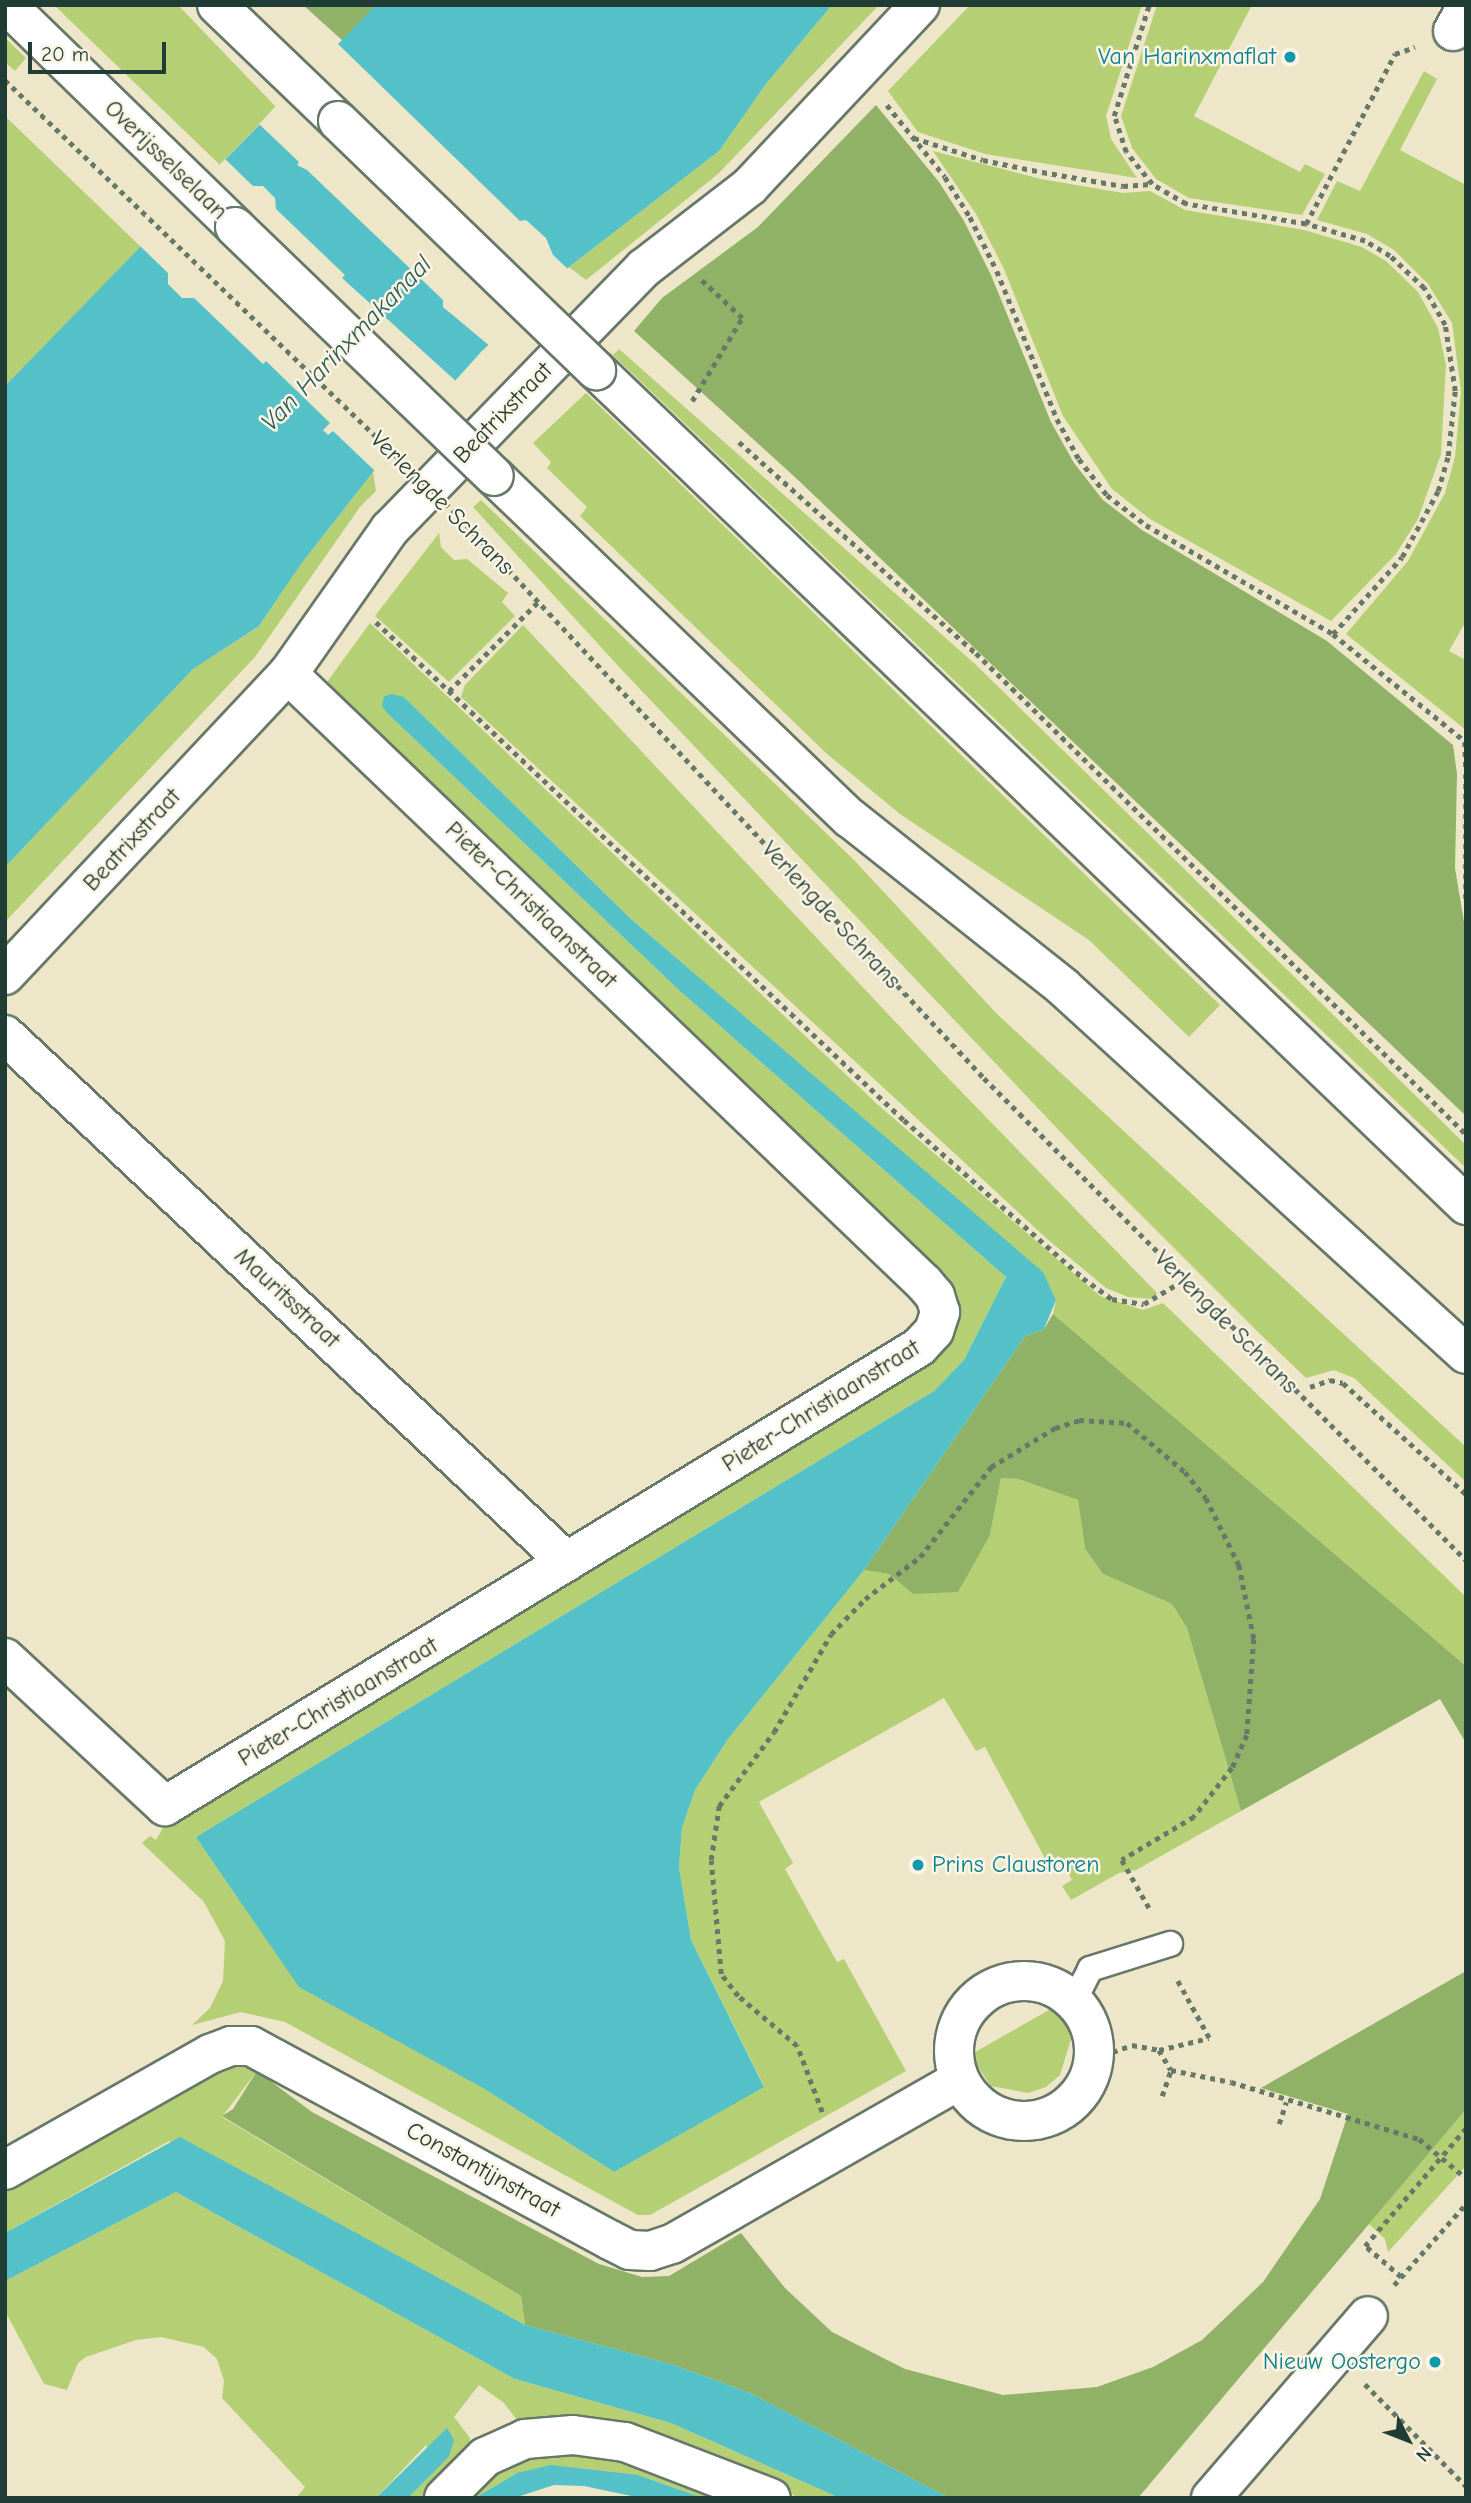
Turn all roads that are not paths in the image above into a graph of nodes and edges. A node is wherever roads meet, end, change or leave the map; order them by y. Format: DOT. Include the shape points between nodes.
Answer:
graph roads {
  1 [pos="7,5"];
  2 [pos="217,5"];
  3 [pos="920,5"];
  4 [pos="288,674"];
  5 [pos="5,975"];
  6 [pos="5,1035"];
  7 [pos="1466,1206"];
  8 [pos="1466,1354"];
  9 [pos="567,1563"];
  10 [pos="5,1658"];
  11 [pos="1165,1946"];
  12 [pos="1074,2001"];
  13 [pos="959,2080"];
  14 [pos="5,2170"];
  15 [pos="1368,2316"];
  16 [pos="444,2498"];
  17 [pos="771,2498"];
  18 [pos="1211,2498"];
  1 -- 8 [label="street, Overijsselselaan, bridge" via="850,818 1063,987"];
  2 -- 7 [label="street, bridge"];
  3 -- 4 [label="street, Beatrixstraat" via="750,186 668,249 390,529"];
  4 -- 5 [label="street, Beatrixstraat"];
  4 -- 9 [label="street, Pieter-Christiaanstraat" via="935,1296 940,1312 934,1331 919,1348"];
  6 -- 9 [label="street, Mauritsstraat"];
  9 -- 10 [label="street, Pieter-Christiaanstraat" via="165,1806"];
  11 -- 12 [label="lane" via="1090,1969"];
  12 -- 13 [label="street" via="1054,1987 1030,1981 1007,1983 984,1993 967,2010 956,2031 953,2056"];
  12 -- 13 [label="street" via="1086,2018 1094,2059 1076,2099 1037,2121 1013,2121 991,2114 972,2099"];
  13 -- 14 [label="street, Constantijnstraat" via="671,2244 650,2251 630,2250 268,2052 231,2046"];
  15 -- 18 [label="street"];
  16 -- 17 [label="street" via="485,2457 525,2439 573,2435 625,2442"];
}
